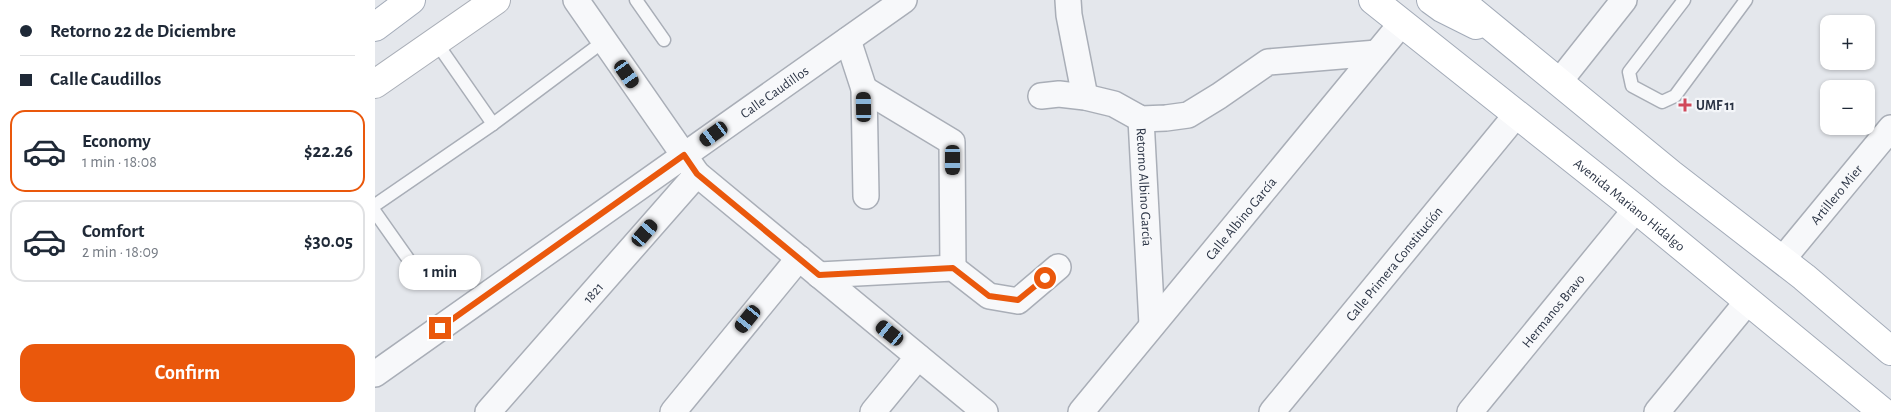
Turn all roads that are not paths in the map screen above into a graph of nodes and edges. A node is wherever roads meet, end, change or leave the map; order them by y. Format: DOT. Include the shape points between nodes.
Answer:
graph roads {
  1 [pos="411,0"];
  2 [pos="496,0"];
  3 [pos="576,0"];
  4 [pos="636,0"];
  5 [pos="904,0"];
  6 [pos="1068,0"];
  7 [pos="1373,0"];
  8 [pos="1431,0"];
  9 [pos="1459,0"];
  10 [pos="1624,0"];
  11 [pos="1684,0"];
  12 [pos="1746,0"];
  13 [pos="1401,24"];
  14 [pos="375,27"];
  15 [pos="1499,32"];
  16 [pos="664,40"];
  17 [pos="848,40"];
  18 [pos="605,41"];
  19 [pos="436,42"];
  20 [pos="1377,53"];
  21 [pos="1559,82"];
  22 [pos="375,84"];
  23 [pos="864,89"];
  24 [pos="1041,96"];
  25 [pos="1085,97"];
  26 [pos="1517,114"];
  27 [pos="1141,119"];
  28 [pos="493,124"];
  29 [pos="1891,128"];
  30 [pos="690,164"];
  31 [pos="866,196"];
  32 [pos="375,205"];
  33 [pos="1636,209"];
  34 [pos="375,212"];
  35 [pos="799,258"];
  36 [pos="1782,260"];
  37 [pos="1058,267"];
  38 [pos="953,268"];
  39 [pos="418,273"];
  40 [pos="819,275"];
  41 [pos="1748,301"];
  42 [pos="1152,326"];
  43 [pos="1891,351"];
  44 [pos="918,357"];
  45 [pos="375,374"];
  46 [pos="1872,409"];
  47 [pos="488,412"];
  48 [pos="673,412"];
  49 [pos="873,412"];
  50 [pos="985,412"];
  51 [pos="1081,412"];
  52 [pos="1272,412"];
  53 [pos="1470,412"];
  54 [pos="1657,412"];
  1 -- 14 [label="main road"];
  2 -- 19 [label="main road"];
  3 -- 18 [label="street"];
  4 -- 16 [label="lane"];
  5 -- 17 [label="street, Calle Caudillos"];
  6 -- 25 [label="street"];
  7 -- 13 [label="main road, Avenida Mariano Hidalgo"];
  8 -- 15 [label="main road" via="1460,18"];
  9 -- 15 [label="main road"];
  10 -- 21 [label="street"];
  11 -- 12 [label="lane" via="1629,72 1633,86 1662,102 1675,96"];
  13 -- 20 [label="street, Calle Albino García"];
  13 -- 26 [label="main road, Avenida Mariano Hidalgo"];
  15 -- 21 [label="main road"];
  17 -- 23 [label="street"];
  17 -- 30 [label="street, Calle Caudillos"];
  18 -- 28 [label="lane"];
  18 -- 30 [label="street"];
  19 -- 22 [label="main road"];
  19 -- 28 [label="lane"];
  20 -- 27 [label="street, Retorno Albino García" via="1268,62 1189,114"];
  20 -- 42 [label="street, Calle Albino García"];
  21 -- 36 [label="main road"];
  23 -- 31 [label="street"];
  23 -- 38 [label="street" via="952,142"];
  24 -- 25 [label="street"];
  25 -- 27 [label="street" via="1114,104"];
  26 -- 33 [label="main road, Avenida Mariano Hidalgo"];
  26 -- 52 [label="street, Calle Primera Constitución"];
  27 -- 42 [label="street, Retorno Albino García"];
  28 -- 32 [label="lane"];
  29 -- 36 [label="street, Artillero Mier"];
  30 -- 35 [label="street"];
  30 -- 45 [label="street, Calle Caudillos"];
  30 -- 47 [label="street, 1821"];
  33 -- 41 [label="main road, Avenida Mariano Hidalgo"];
  33 -- 53 [label="street, Hermanos Bravo"];
  34 -- 39 [label="lane"];
  35 -- 40 [label="street"];
  35 -- 48 [label="street"];
  36 -- 43 [label="main road"];
  37 -- 38 [label="street" via="1018,300 989,296"];
  38 -- 40 [label="street"];
  40 -- 44 [label="street"];
  41 -- 46 [label="main road, Avenida Mariano Hidalgo"];
  41 -- 54 [label="street"];
  42 -- 51 [label="street, Calle Albino García"];
  44 -- 49 [label="street"];
  44 -- 50 [label="street"];
}
